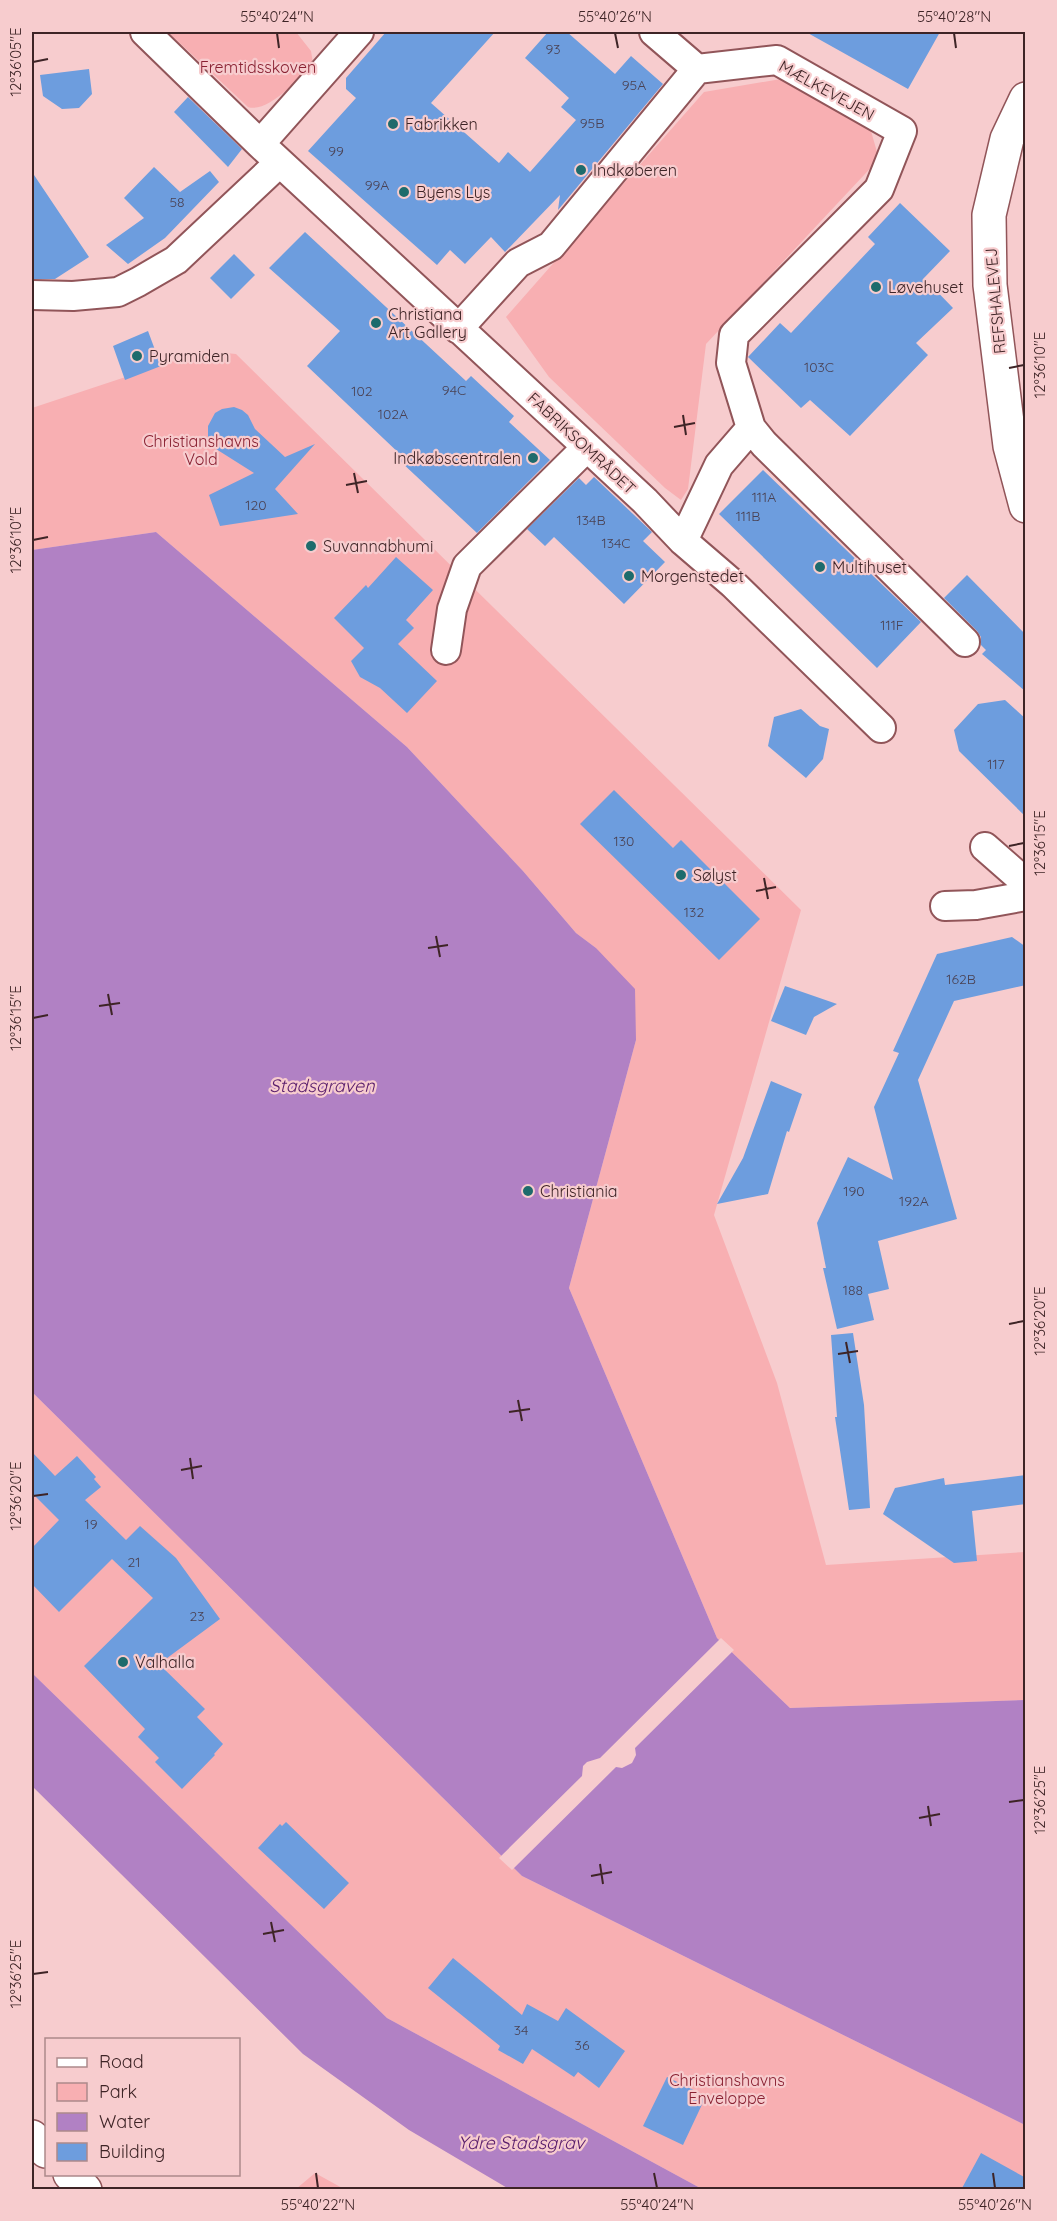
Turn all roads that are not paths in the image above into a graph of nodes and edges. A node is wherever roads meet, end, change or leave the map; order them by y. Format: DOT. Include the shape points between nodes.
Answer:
graph roads {
  1 [pos="145,32"];
  2 [pos="359,32"];
  3 [pos="654,32"];
  4 [pos="697,69"];
  5 [pos="1026,99"];
  6 [pos="270,153"];
  7 [pos="32,295"];
  8 [pos="458,329"];
  9 [pos="751,428"];
  10 [pos="586,447"];
  11 [pos="1026,506"];
  12 [pos="683,541"];
  13 [pos="965,642"];
  14 [pos="446,650"];
  15 [pos="881,728"];
  16 [pos="986,847"];
  17 [pos="1026,883"];
  18 [pos="1026,896"];
  19 [pos="945,906"];
  20 [pos="32,2137"];
  21 [pos="45,2150"];
  22 [pos="71,2176"];
  23 [pos="86,2190"];
  1 -- 6 [label="street, FABRIKSOMRÅDET"];
  2 -- 6 [label="street"];
  3 -- 4 [label="street"];
  4 -- 8 [label="street" via="551,246 518,263"];
  4 -- 9 [label="street, MÆLKEVEJEN" via="777,60 903,131 879,189 734,335 731,363"];
  5 -- 11 [label="street, REFSHALEVEJ" via="1007,139 988,215 990,285 1009,434"];
  6 -- 7 [label="street" via="176,260 118,292"];
  6 -- 8 [label="street, FABRIKSOMRÅDET"];
  8 -- 10 [label="street, FABRIKSOMRÅDET"];
  9 -- 12 [label="street" via="719,465"];
  9 -- 13 [label="street"];
  10 -- 12 [label="street, FABRIKSOMRÅDET"];
  10 -- 14 [label="street" via="467,566 452,609"];
  12 -- 15 [label="street, FABRIKSOMRÅDET"];
  16 -- 17 [label="street"];
  18 -- 19 [label="street"];
  20 -- 21 [label="street"];
  22 -- 23 [label="street"];
}
